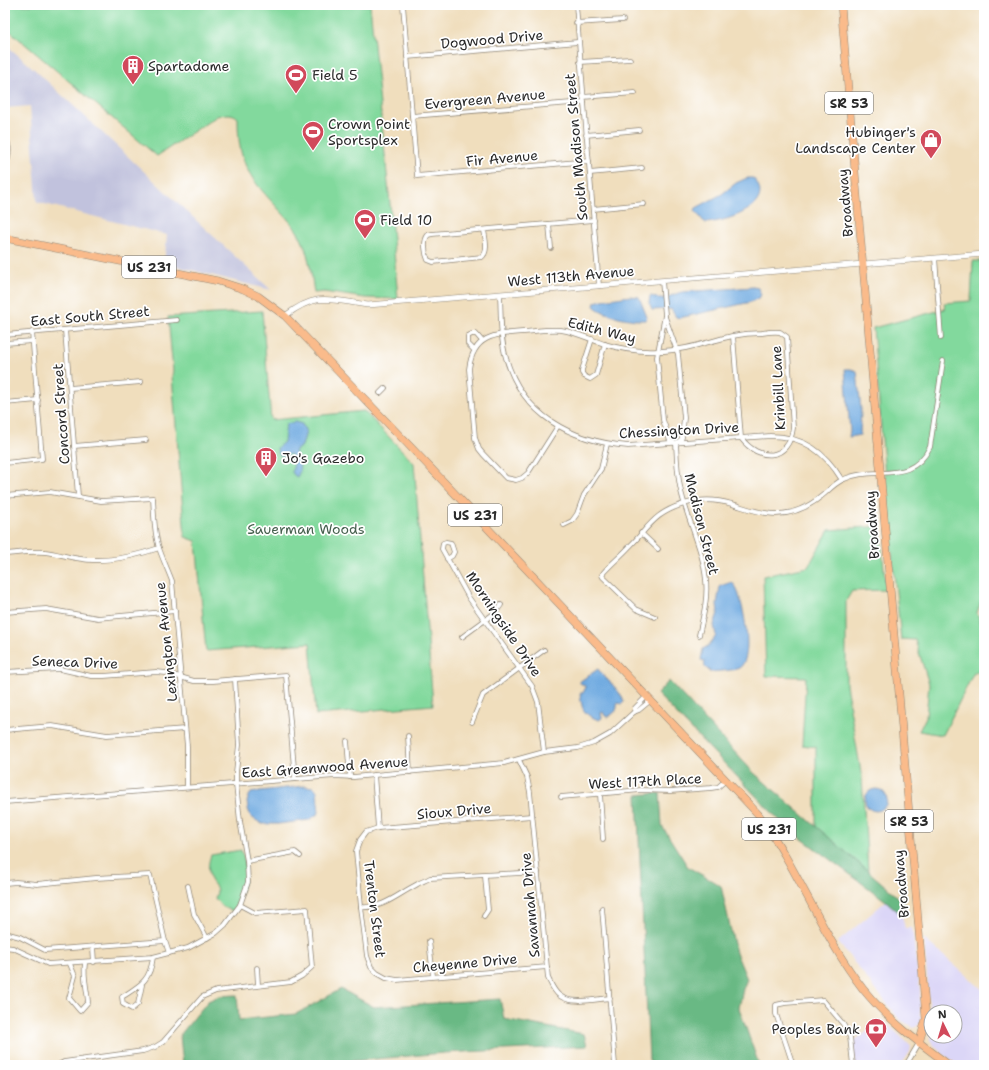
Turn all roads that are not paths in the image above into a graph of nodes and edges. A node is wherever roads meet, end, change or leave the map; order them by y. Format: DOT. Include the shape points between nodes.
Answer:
graph roads {
  1 [pos="403,5"];
  2 [pos="576,5"];
  3 [pos="841,5"];
  4 [pos="623,20"];
  5 [pos="576,23"];
  6 [pos="578,42"];
  7 [pos="407,57"];
  8 [pos="630,59"];
  9 [pos="580,62"];
  10 [pos="636,93"];
  11 [pos="583,100"];
  12 [pos="412,116"];
  13 [pos="639,130"];
  14 [pos="586,135"];
  15 [pos="5,137"];
  16 [pos="589,161"];
  17 [pos="5,165"];
  18 [pos="642,168"];
  19 [pos="590,173"];
  20 [pos="644,204"];
  21 [pos="593,209"];
  22 [pos="594,220"];
  23 [pos="549,224"];
  24 [pos="484,230"];
  25 [pos="5,238"];
  26 [pos="551,248"];
  27 [pos="984,254"];
  28 [pos="935,258"];
  29 [pos="863,264"];
  30 [pos="662,281"];
  31 [pos="599,286"];
  32 [pos="500,294"];
  33 [pos="665,315"];
  34 [pos="285,316"];
  35 [pos="177,320"];
  36 [pos="65,330"];
  37 [pos="32,332"];
  38 [pos="503,334"];
  39 [pos="5,335"];
  40 [pos="733,336"];
  41 [pos="787,338"];
  42 [pos="941,338"];
  43 [pos="592,339"];
  44 [pos="33,341"];
  45 [pos="482,341"];
  46 [pos="5,343"];
  47 [pos="605,344"];
  48 [pos="474,350"];
  49 [pos="677,350"];
  50 [pos="658,351"];
  51 [pos="943,361"];
  52 [pos="141,382"];
  53 [pos="70,388"];
  54 [pos="385,388"];
  55 [pos="380,394"];
  56 [pos="38,400"];
  57 [pos="5,403"];
  58 [pos="558,426"];
  59 [pos="742,438"];
  60 [pos="791,438"];
  61 [pos="146,440"];
  62 [pos="676,443"];
  63 [pos="607,444"];
  64 [pos="74,446"];
  65 [pos="5,462"];
  66 [pos="881,473"];
  67 [pos="842,480"];
  68 [pos="5,496"];
  69 [pos="78,496"];
  70 [pos="684,504"];
  71 [pos="564,526"];
  72 [pos="641,533"];
  73 [pos="159,548"];
  74 [pos="658,548"];
  75 [pos="5,554"];
  76 [pos="447,559"];
  77 [pos="501,604"];
  78 [pos="175,611"];
  79 [pos="5,612"];
  80 [pos="655,617"];
  81 [pos="485,621"];
  82 [pos="699,635"];
  83 [pos="462,637"];
  84 [pos="544,650"];
  85 [pos="520,667"];
  86 [pos="5,672"];
  87 [pos="180,676"];
  88 [pos="235,679"];
  89 [pos="649,698"];
  90 [pos="472,722"];
  91 [pos="185,729"];
  92 [pos="5,730"];
  93 [pos="408,736"];
  94 [pos="347,740"];
  95 [pos="544,752"];
  96 [pos="519,760"];
  97 [pos="410,772"];
  98 [pos="374,775"];
  99 [pos="350,777"];
  100 [pos="295,779"];
  101 [pos="726,779"];
  102 [pos="236,784"];
  103 [pos="186,787"];
  104 [pos="600,794"];
  105 [pos="562,797"];
  106 [pos="5,802"];
  107 [pos="532,816"];
  108 [pos="378,828"];
  109 [pos="603,839"];
  110 [pos="300,856"];
  111 [pos="248,861"];
  112 [pos="538,872"];
  113 [pos="485,876"];
  114 [pos="5,883"];
  115 [pos="188,886"];
  116 [pos="240,905"];
  117 [pos="361,907"];
  118 [pos="602,908"];
  119 [pos="484,916"];
  120 [pos="5,932"];
  121 [pos="207,938"];
  122 [pos="165,941"];
  123 [pos="429,941"];
  124 [pos="5,947"];
  125 [pos="93,947"];
  126 [pos="169,953"];
  127 [pos="153,957"];
  128 [pos="85,962"];
  129 [pos="94,962"];
  130 [pos="70,964"];
  131 [pos="547,967"];
  132 [pos="256,968"];
  133 [pos="433,976"];
  134 [pos="386,978"];
  135 [pos="142,985"];
  136 [pos="258,985"];
  137 [pos="610,998"];
  138 [pos="919,1043"];
  139 [pos="58,1065"];
  140 [pos="615,1065"];
  141 [pos="794,1065"];
  142 [pos="853,1065"];
  143 [pos="906,1065"];
  144 [pos="949,1065"];
  1 -- 7 [label="street"];
  2 -- 5 [label="street, South Madison Street"];
  3 -- 29 [label="main road, Broadway / SR 53"];
  4 -- 5 [label="street"];
  5 -- 6 [label="street, South Madison Street"];
  6 -- 7 [label="street, Dogwood Drive"];
  6 -- 9 [label="street, South Madison Street"];
  7 -- 12 [label="street"];
  8 -- 9 [label="street"];
  9 -- 11 [label="street, South Madison Street"];
  10 -- 11 [label="street, Evergreen Avenue"];
  11 -- 12 [label="street, Evergreen Avenue"];
  11 -- 14 [label="street, South Madison Street"];
  12 -- 16 [label="street, Fir Avenue" via="417,176"];
  13 -- 14 [label="street"];
  14 -- 16 [label="street, South Madison Street"];
  15 -- 17 [label="street" via="8,143 8,159"];
  16 -- 19 [label="street, South Madison Street"];
  18 -- 19 [label="street"];
  19 -- 21 [label="street, South Madison Street"];
  20 -- 21 [label="street"];
  21 -- 22 [label="street, South Madison Street"];
  22 -- 23 [label="street"];
  22 -- 31 [label="street, South Madison Street"];
  23 -- 24 [label="street"];
  23 -- 26 [label="street"];
  24 -- 24 [label="street" via="428,235 425,241 428,260 433,262 482,257 486,250"];
  25 -- 34 [label="main road, US 231" via="218,281 258,296"];
  27 -- 28 [label="street, West 113th Avenue"];
  28 -- 29 [label="street, West 113th Avenue"];
  28 -- 42 [label="street"];
  29 -- 30 [label="street, West 113th Avenue"];
  29 -- 66 [label="main road, Broadway / SR 53"];
  30 -- 31 [label="street, West 113th Avenue"];
  30 -- 33 [label="street, Madison Street"];
  31 -- 32 [label="street, West 113th Avenue"];
  32 -- 34 [label="street, West 113th Avenue" via="368,305 330,298 320,299 298,306"];
  32 -- 38 [label="street, Chessington Drive"];
  33 -- 49 [label="street, Madison Street"];
  33 -- 50 [label="street, Madison Street"];
  34 -- 89 [label="main road, US 231"];
  35 -- 36 [label="street, East South Street"];
  36 -- 37 [label="street, East South Street"];
  36 -- 53 [label="street, Concord Street"];
  37 -- 39 [label="street, East South Street"];
  37 -- 44 [label="street"];
  38 -- 43 [label="street, Edith Way" via="560,330"];
  38 -- 45 [label="street, Edith Way"];
  38 -- 58 [label="street, Chessington Drive" via="506,357 520,389 536,408"];
  40 -- 41 [label="street, Edith Way" via="777,331"];
  40 -- 49 [label="street, Edith Way"];
  40 -- 59 [label="street"];
  41 -- 60 [label="street, Krinbill Lane" via="793,428"];
  43 -- 47 [label="street, Edith Way"];
  43 -- 47 [label="street" via="582,370 587,378 596,375"];
  44 -- 46 [label="street"];
  44 -- 56 [label="street"];
  45 -- 48 [label="street, Edith Way"];
  45 -- 48 [label="street, Edith Way" via="476,334 468,336 468,344"];
  47 -- 50 [label="street, Edith Way"];
  48 -- 58 [label="street, Edith Way" via="469,369 475,438 483,454 503,476 516,480 526,476"];
  49 -- 50 [label="street, Edith Way"];
  49 -- 62 [label="street, Madison Street" via="684,418 682,437"];
  50 -- 62 [label="street, Madison Street" via="662,420 670,441"];
  51 -- 66 [label="street" via="930,447 926,456 912,468"];
  52 -- 53 [label="street"];
  53 -- 64 [label="street, Concord Street"];
  54 -- 55 [label="street"];
  56 -- 57 [label="street"];
  56 -- 65 [label="street" via="42,459"];
  58 -- 63 [label="street, Chessington Drive" via="581,437"];
  59 -- 60 [label="street, Chessington Drive"];
  59 -- 60 [label="street" via="750,448 764,454 780,452"];
  59 -- 62 [label="street, Chessington Drive"];
  60 -- 67 [label="street, Chessington Drive" via="818,451 834,466"];
  61 -- 64 [label="street"];
  62 -- 63 [label="street, Chessington Drive" via="628,446"];
  62 -- 70 [label="street, Madison Street" via="677,473"];
  63 -- 71 [label="street" via="601,469 584,495 577,514"];
  64 -- 69 [label="street, Concord Street"];
  66 -- 67 [label="street" via="857,475"];
  66 -- 138 [label="main road, Broadway / SR 53" via="926,1018"];
  67 -- 70 [label="street" via="809,505 783,514 765,514 720,501 700,500"];
  68 -- 69 [label="street" via="50,492"];
  69 -- 73 [label="street, Lexington Avenue" via="101,501 153,498"];
  70 -- 72 [label="street" via="657,516"];
  70 -- 82 [label="street, Madison Street" via="703,558 706,582"];
  72 -- 74 [label="street"];
  72 -- 80 [label="street" via="602,575 636,609"];
  73 -- 75 [label="street" via="134,556 94,560 46,552"];
  73 -- 78 [label="street, Lexington Avenue" via="172,581"];
  76 -- 81 [label="street, Morningside Drive"];
  77 -- 81 [label="street"];
  78 -- 79 [label="street" via="98,618 46,609"];
  78 -- 87 [label="street, Lexington Avenue"];
  81 -- 83 [label="street"];
  81 -- 85 [label="street, Morningside Drive"];
  84 -- 85 [label="street"];
  85 -- 90 [label="street" via="483,695"];
  85 -- 95 [label="street, Morningside Drive" via="538,702"];
  86 -- 87 [label="street, Seneca Drive" via="60,669 91,676 152,672"];
  87 -- 88 [label="street, Seneca Drive" via="194,681"];
  87 -- 91 [label="street, Lexington Avenue"];
  88 -- 100 [label="street, Seneca Drive" via="286,674"];
  88 -- 102 [label="street" via="239,745"];
  89 -- 95 [label="street, East Greenwood Avenue" via="615,730 594,743 572,749"];
  89 -- 101 [label="main road, US 231"];
  91 -- 92 [label="street" via="107,735 52,726"];
  91 -- 103 [label="street, Lexington Avenue"];
  93 -- 97 [label="street"];
  94 -- 99 [label="street"];
  95 -- 96 [label="street, East Greenwood Avenue"];
  96 -- 97 [label="street, East Greenwood Avenue"];
  96 -- 107 [label="street, Savannah Drive" via="527,776"];
  97 -- 98 [label="street, East Greenwood Avenue"];
  98 -- 99 [label="street, East Greenwood Avenue"];
  98 -- 108 [label="street"];
  99 -- 100 [label="street, East Greenwood Avenue"];
  100 -- 102 [label="street, East Greenwood Avenue"];
  101 -- 104 [label="street, West 117th Place" via="718,787 711,788"];
  101 -- 138 [label="main road, US 231" via="758,814 776,839 830,938 862,988 884,1013"];
  102 -- 103 [label="street, East Greenwood Avenue"];
  102 -- 111 [label="street"];
  103 -- 106 [label="street, East Greenwood Avenue"];
  104 -- 105 [label="street, West 117th Place"];
  104 -- 109 [label="street"];
  107 -- 108 [label="street, Sioux Drive"];
  107 -- 112 [label="street, Savannah Drive"];
  108 -- 117 [label="street, Trenton Street" via="366,832 356,851"];
  110 -- 111 [label="street" via="295,852"];
  111 -- 116 [label="street" via="248,882"];
  112 -- 113 [label="street"];
  112 -- 131 [label="street, Savannah Drive"];
  113 -- 117 [label="street" via="430,878 389,901 370,908"];
  113 -- 119 [label="street" via="488,910"];
  114 -- 122 [label="street" via="37,884 150,875"];
  115 -- 121 [label="street" via="194,914"];
  116 -- 121 [label="street" via="225,925"];
  116 -- 136 [label="street" via="255,913 307,909 312,967 291,982"];
  117 -- 134 [label="street, Trenton Street" via="367,956 371,967"];
  118 -- 137 [label="street"];
  120 -- 125 [label="street" via="45,950"];
  121 -- 126 [label="street" via="188,948"];
  122 -- 125 [label="street"];
  122 -- 126 [label="street"];
  123 -- 133 [label="street"];
  124 -- 130 [label="street" via="13,948 48,964"];
  125 -- 129 [label="street"];
  126 -- 127 [label="street"];
  127 -- 129 [label="street"];
  127 -- 135 [label="street" via="152,969"];
  128 -- 129 [label="street"];
  128 -- 130 [label="street"];
  128 -- 130 [label="street" via="88,1002 80,1011 69,998 75,976"];
  131 -- 133 [label="street, Cheyenne Drive"];
  131 -- 137 [label="street, Savannah Drive" via="548,978 553,988 568,1000"];
  132 -- 136 [label="street"];
  133 -- 134 [label="street, Cheyenne Drive" via="397,980"];
  135 -- 135 [label="street" via="138,1004 132,1009 122,1004 122,997"];
  136 -- 139 [label="street" via="216,991 202,997 170,1035 155,1047"];
  137 -- 140 [label="street"];
  138 -- 143 [label="street"];
  138 -- 144 [label="main road, US 231"];
  141 -- 142 [label="street" via="776,1014 776,1005 823,1000 844,1024 850,1037"];
}
